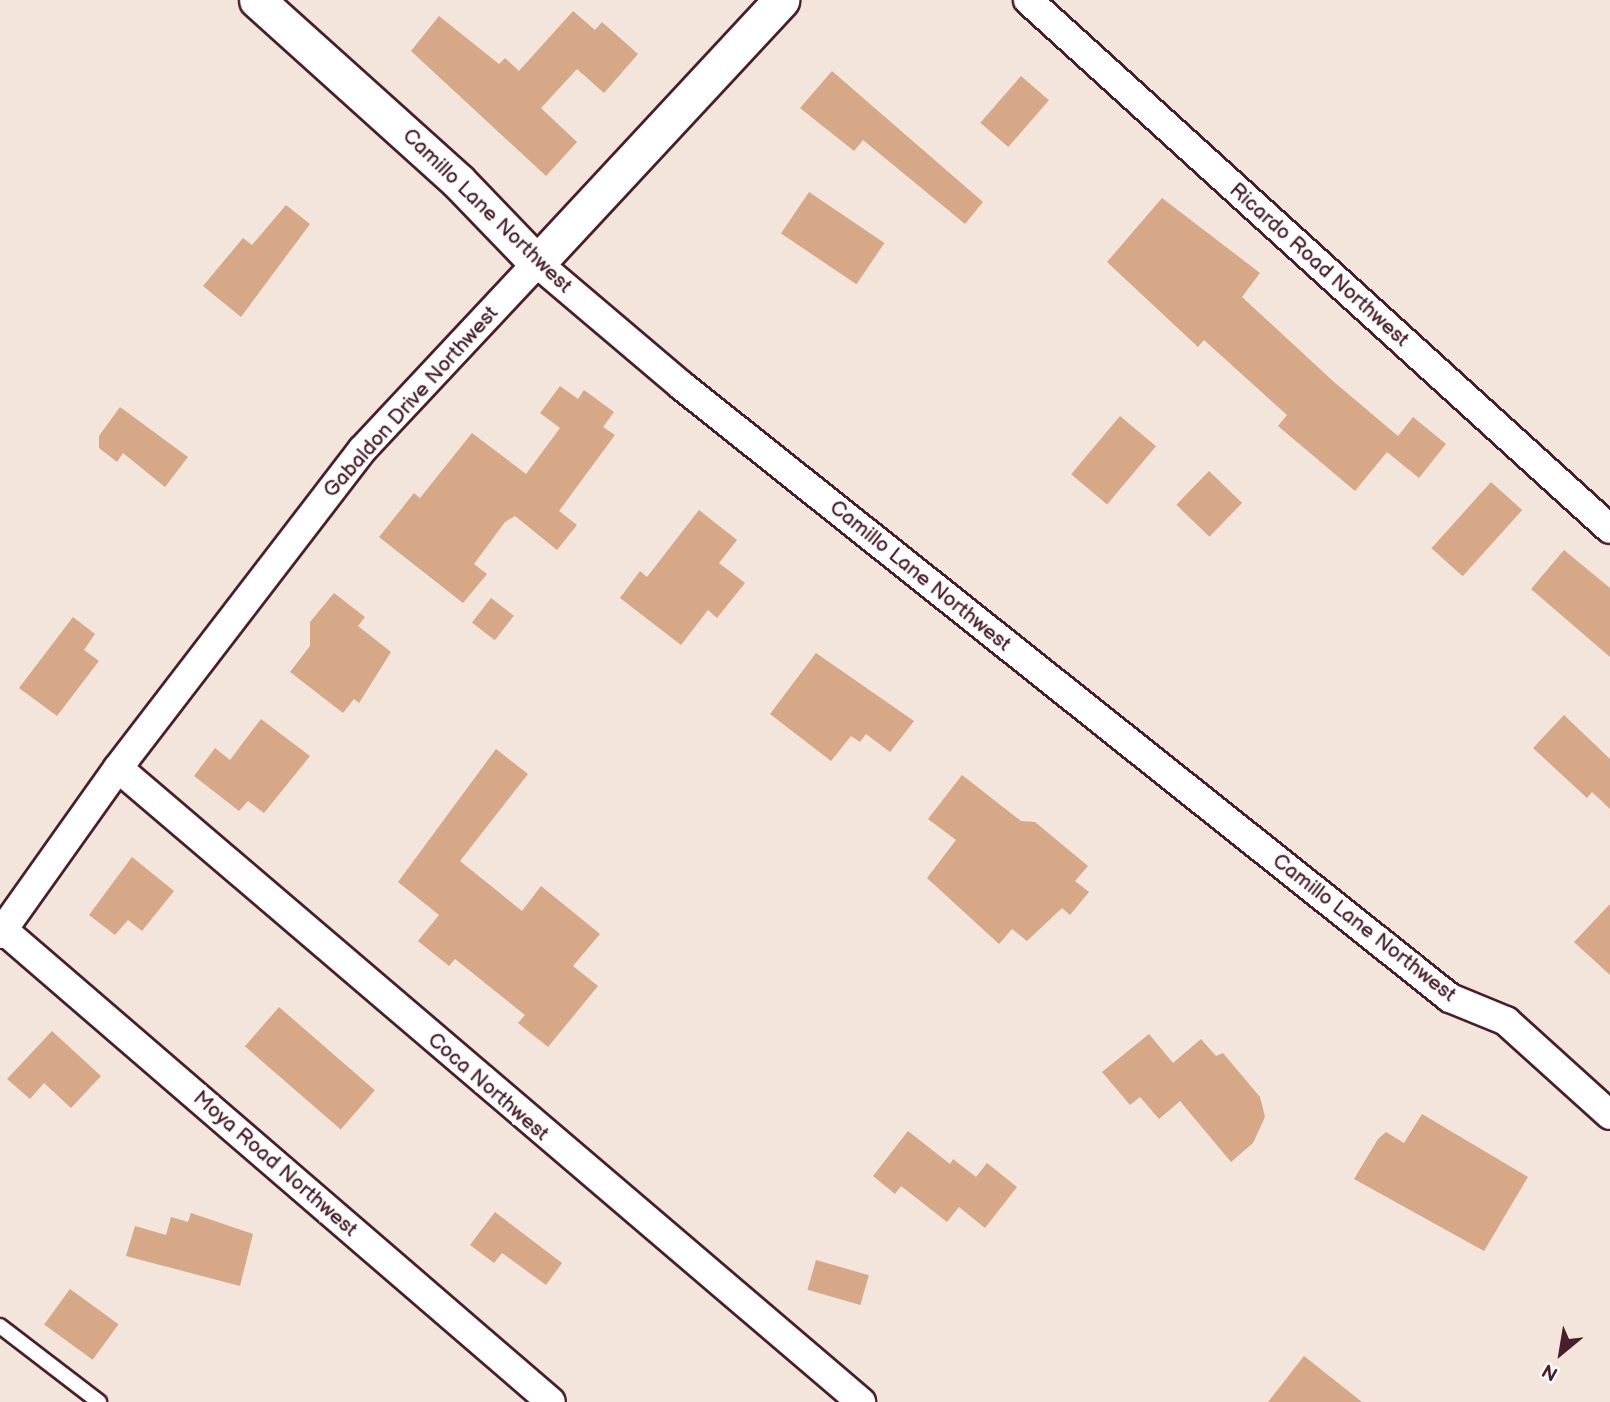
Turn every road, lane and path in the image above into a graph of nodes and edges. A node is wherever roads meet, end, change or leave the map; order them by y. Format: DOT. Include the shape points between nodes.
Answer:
graph roads {
  1 [pos="257,0"];
  2 [pos="781,0"];
  3 [pos="1028,0"];
  4 [pos="537,263"];
  5 [pos="1610,529"];
  6 [pos="118,768"];
  7 [pos="1,930"];
  8 [pos="1610,1115"];
  9 [pos="0,1326"];
  10 [pos="99,1402"];
  11 [pos="551,1402"];
  12 [pos="861,1402"];
  1 -- 4 [label="street, Camillo Lane Northwest" via="458,181"];
  2 -- 4 [label="street, Gabaldon Drive Northwest"];
  3 -- 5 [label="street, Ricardo Road Northwest"];
  4 -- 6 [label="street, Gabaldon Drive Northwest" via="362,450"];
  4 -- 8 [label="street, Camillo Lane Northwest" via="682,386 1450,998 1506,1021"];
  6 -- 7 [label="street, Gabaldon Drive Northwest"];
  6 -- 12 [label="street, Coca Northwest"];
  7 -- 11 [label="street, Moya Road Northwest"];
  9 -- 10 [label="lane"];
}
